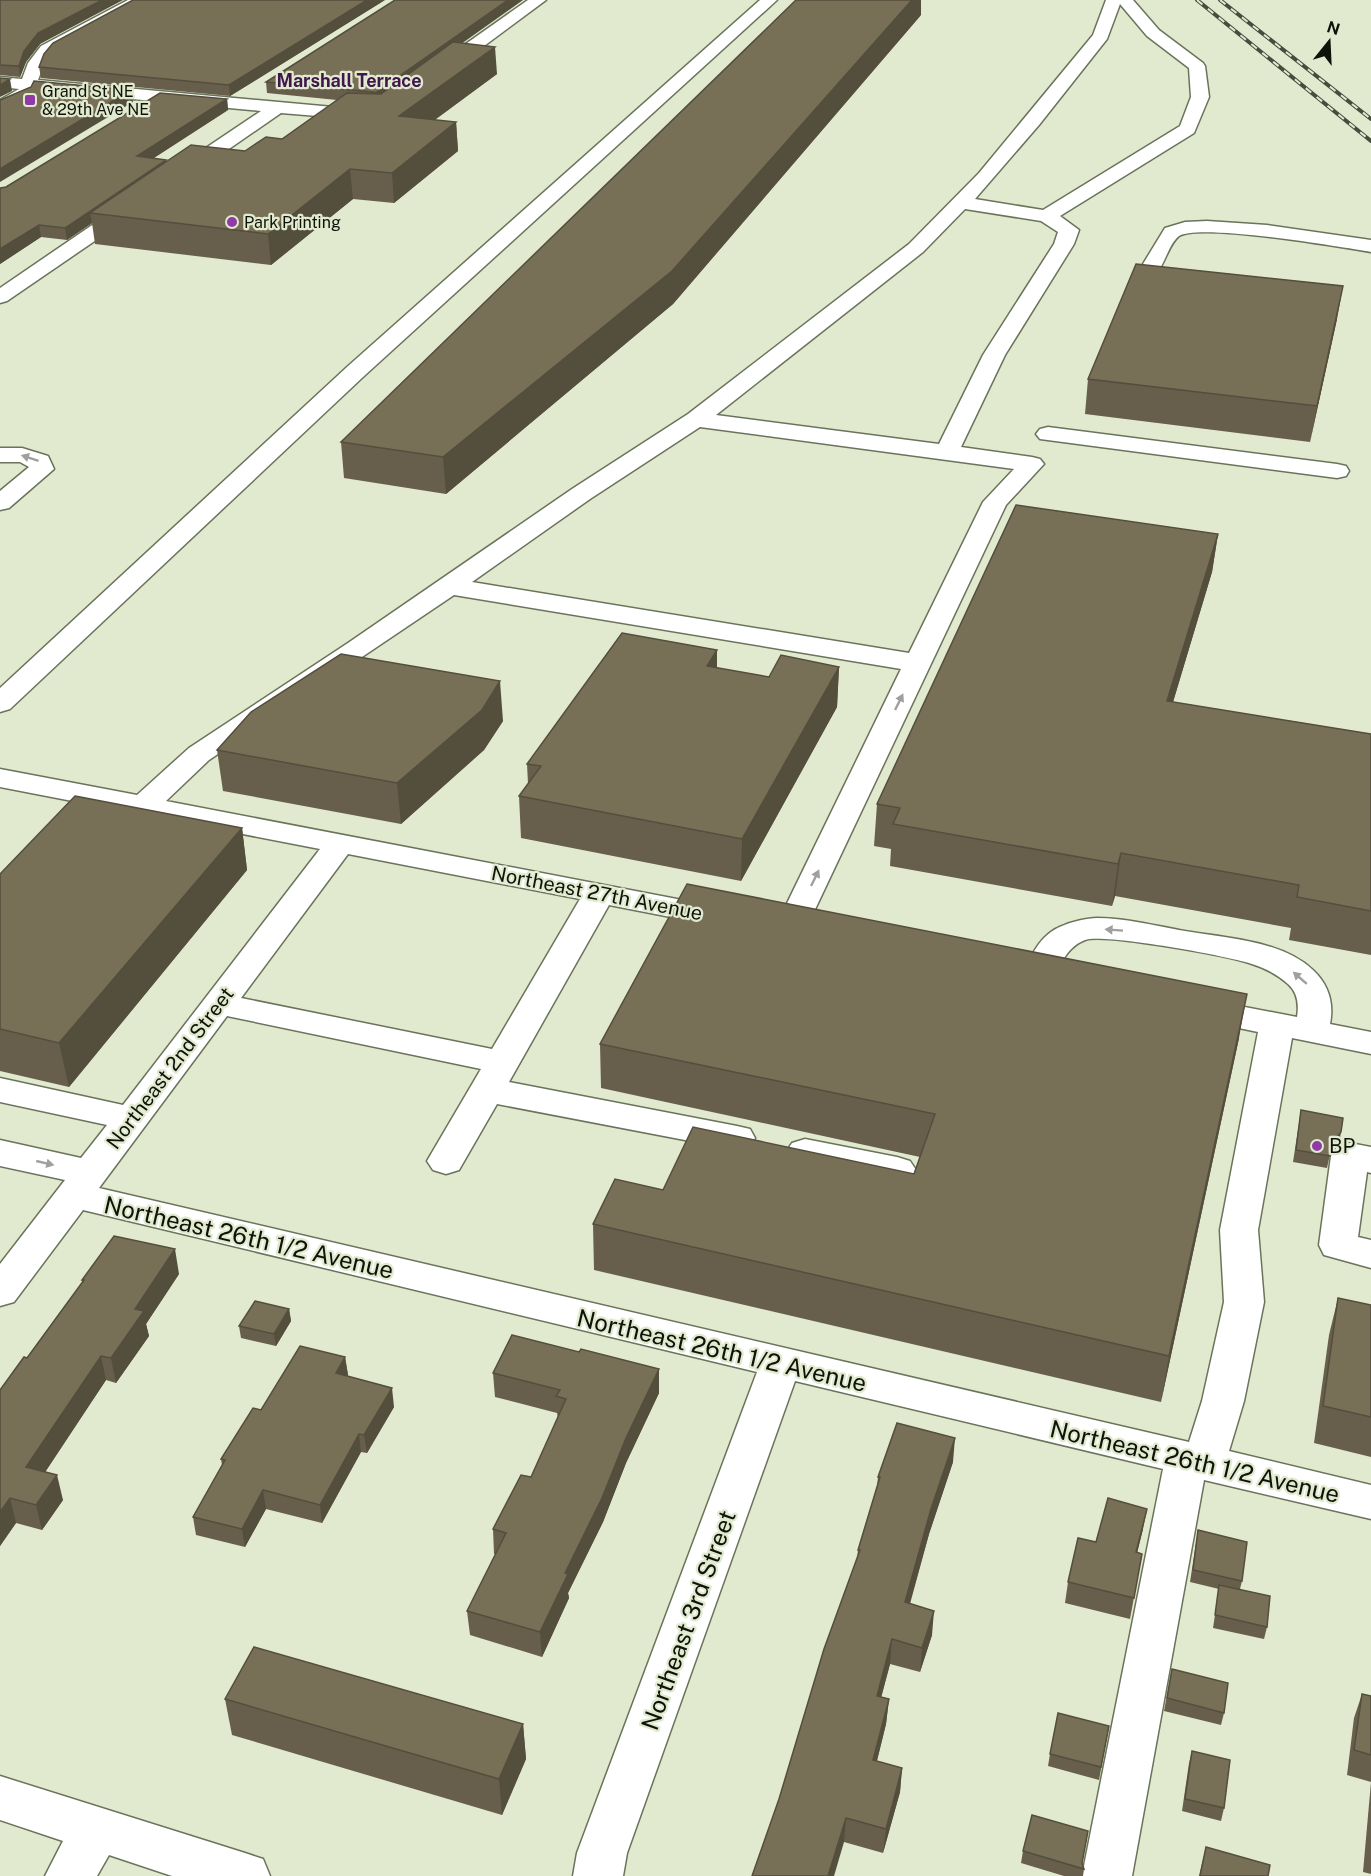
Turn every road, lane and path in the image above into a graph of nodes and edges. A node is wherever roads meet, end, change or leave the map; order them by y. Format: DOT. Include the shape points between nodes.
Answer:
graph roads {
  1 [pos="140,0"];
  2 [pos="538,0"];
  3 [pos="769,0"];
  4 [pos="1114,0"];
  5 [pos="1125,0"];
  6 [pos="0,82"];
  7 [pos="424,82"];
  8 [pos="29,84"];
  9 [pos="262,87"];
  10 [pos="158,96"];
  11 [pos="236,103"];
  12 [pos="0,107"];
  13 [pos="278,107"];
  14 [pos="136,110"];
  15 [pos="334,112"];
  16 [pos="381,113"];
  17 [pos="313,130"];
  18 [pos="163,186"];
  19 [pos="144,199"];
  20 [pos="960,204"];
  21 [pos="1046,216"];
  22 [pos="1371,246"];
  23 [pos="1153,264"];
  24 [pos="0,297"];
  25 [pos="696,419"];
  26 [pos="1048,434"];
  27 [pos="947,452"];
  28 [pos="0,455"];
  29 [pos="1337,471"];
  30 [pos="0,502"];
  31 [pos="449,586"];
  32 [pos="918,663"];
  33 [pos="0,703"];
  34 [pos="0,778"];
  35 [pos="143,806"];
  36 [pos="340,844"];
  37 [pos="599,894"];
  38 [pos="790,930"];
  39 [pos="825,937"];
  40 [pos="1071,984"];
  41 [pos="219,1004"];
  42 [pos="1174,1005"];
  43 [pos="1295,1028"];
  44 [pos="1371,1043"];
  45 [pos="494,1076"];
  46 [pos="0,1089"];
  47 [pos="132,1119"];
  48 [pos="0,1152"];
  49 [pos="1371,1160"];
  50 [pos="446,1161"];
  51 [pos="897,1170"];
  52 [pos="82,1184"];
  53 [pos="1371,1254"];
  54 [pos="0,1293"];
  55 [pos="781,1364"];
  56 [pos="1195,1461"];
  57 [pos="1371,1502"];
  58 [pos="0,1798"];
  59 [pos="97,1829"];
  60 [pos="70,1876"];
  61 [pos="245,1876"];
  62 [pos="598,1876"];
  63 [pos="1107,1876"];
  1 -- 8 [label="street" via="28,63"];
  2 -- 7 [label="street"];
  3 -- 33 [label="street" via="355,372"];
  4 -- 20 [label="street" via="1101,36"];
  5 -- 21 [label="street" via="1153,33 1197,66 1200,97 1188,129"];
  6 -- 8 [label="street"];
  8 -- 10 [label="street"];
  8 -- 12 [label="street" via="26,92"];
  9 -- 11 [label="street"];
  10 -- 11 [label="street"];
  10 -- 14 [label="street"];
  11 -- 13 [label="street"];
  13 -- 15 [label="street"];
  13 -- 18 [label="street"];
  15 -- 16 [label="street"];
  15 -- 17 [label="street" via="324,125"];
  19 -- 24 [label="street"];
  20 -- 21 [label="street"];
  20 -- 25 [label="street" via="916,248"];
  21 -- 27 [label="street" via="1070,230 994,355"];
  22 -- 23 [label="street" via="1273,231 1187,227 1173,232"];
  25 -- 27 [label="street"];
  25 -- 31 [label="street"];
  26 -- 29 [label="street"];
  27 -- 32 [label="street" via="1032,464 995,502"];
  30 -- 28 [label="street, one-way" via="42,470 40,461 22,455"];
  31 -- 32 [label="street"];
  31 -- 35 [label="street" via="199,754"];
  38 -- 32 [label="street, one-way"];
  34 -- 35 [label="street, Northeast 27th Avenue"];
  35 -- 36 [label="street, Northeast 27th Avenue"];
  36 -- 37 [label="street, Northeast 27th Avenue"];
  36 -- 41 [label="street, Northeast 2nd Street"];
  37 -- 38 [label="street, Northeast 27th Avenue"];
  37 -- 45 [label="street"];
  38 -- 39 [label="street, Northeast 27th Avenue"];
  43 -- 40 [label="street, one-way" via="1315,1004 1312,991 1275,960 1256,954 1095,928 1073,933 1054,945 1025,975"];
  41 -- 45 [label="street"];
  41 -- 47 [label="street, Northeast 2nd Street"];
  42 -- 43 [label="street"];
  43 -- 44 [label="street"];
  43 -- 56 [label="street" via="1239,1230 1244,1302 1223,1401"];
  45 -- 50 [label="street"];
  45 -- 51 [label="street"];
  46 -- 47 [label="street"];
  47 -- 52 [label="street, Northeast 2nd Street"];
  48 -- 52 [label="street, Northeast 26th 1/2 Avenue, one-way"];
  49 -- 53 [label="street" via="1350,1156 1338,1245"];
  52 -- 54 [label="street, Northeast 2nd Street"];
  52 -- 55 [label="street, Northeast 26th 1/2 Avenue"];
  55 -- 56 [label="street, Northeast 26th 1/2 Avenue"];
  55 -- 62 [label="street, Northeast 3rd Street" via="602,1853"];
  56 -- 57 [label="street, Northeast 26th 1/2 Avenue"];
  56 -- 63 [label="street"];
  58 -- 59 [label="street"];
  59 -- 60 [label="street"];
  59 -- 61 [label="street"];
}
